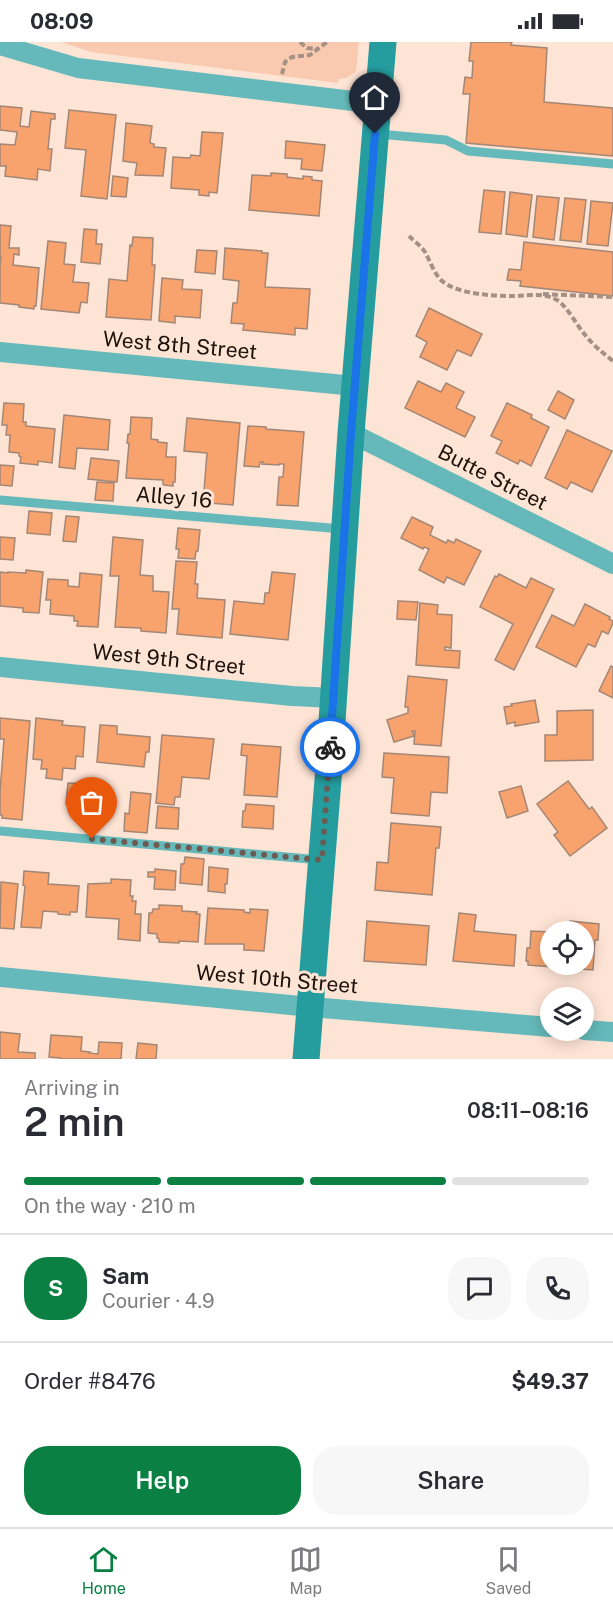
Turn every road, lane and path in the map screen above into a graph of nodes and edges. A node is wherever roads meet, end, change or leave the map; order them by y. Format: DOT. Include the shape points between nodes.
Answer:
graph roads {
  1 [pos="300,42"];
  2 [pos="327,42"];
  3 [pos="383,42"];
  4 [pos="0,45"];
  5 [pos="318,49"];
  6 [pos="281,92"];
  7 [pos="378,104"];
  8 [pos="375,134"];
  9 [pos="613,164"];
  10 [pos="409,236"];
  11 [pos="536,294"];
  12 [pos="613,297"];
  13 [pos="0,352"];
  14 [pos="613,361"];
  15 [pos="355,386"];
  16 [pos="351,433"];
  17 [pos="0,500"];
  18 [pos="345,529"];
  19 [pos="613,564"];
  20 [pos="0,667"];
  21 [pos="333,698"];
  22 [pos="0,831"];
  23 [pos="322,860"];
  24 [pos="0,977"];
  25 [pos="311,1007"];
  26 [pos="540,1026"];
  27 [pos="594,1031"];
  28 [pos="613,1032"];
  29 [pos="306,1059"];
  1 -- 5 [label="path" via="307,48"];
  2 -- 5 [label="path"];
  3 -- 7 [label="main road"];
  4 -- 6 [label="street" via="78,68"];
  5 -- 6 [label="path" via="285,62"];
  6 -- 7 [label="street"];
  7 -- 8 [label="main road"];
  8 -- 9 [label="lane" via="446,140 468,151"];
  8 -- 15 [label="main road"];
  10 -- 11 [label="path" via="424,249 440,280 455,288 493,295"];
  11 -- 12 [label="path"];
  11 -- 14 [label="path" via="563,306 586,338"];
  13 -- 15 [label="street, West 8th Street"];
  15 -- 16 [label="main road"];
  16 -- 18 [label="main road"];
  16 -- 19 [label="street, Butte Street"];
  17 -- 18 [label="lane, Alley 16"];
  18 -- 21 [label="main road"];
  20 -- 21 [label="street, West 9th Street"];
  21 -- 23 [label="main road"];
  22 -- 23 [label="lane"];
  23 -- 25 [label="main road"];
  24 -- 25 [label="street, West 10th Street"];
  25 -- 26 [label="street, West 10th Street"];
  25 -- 29 [label="main road"];
  27 -- 28 [label="street"];
}
